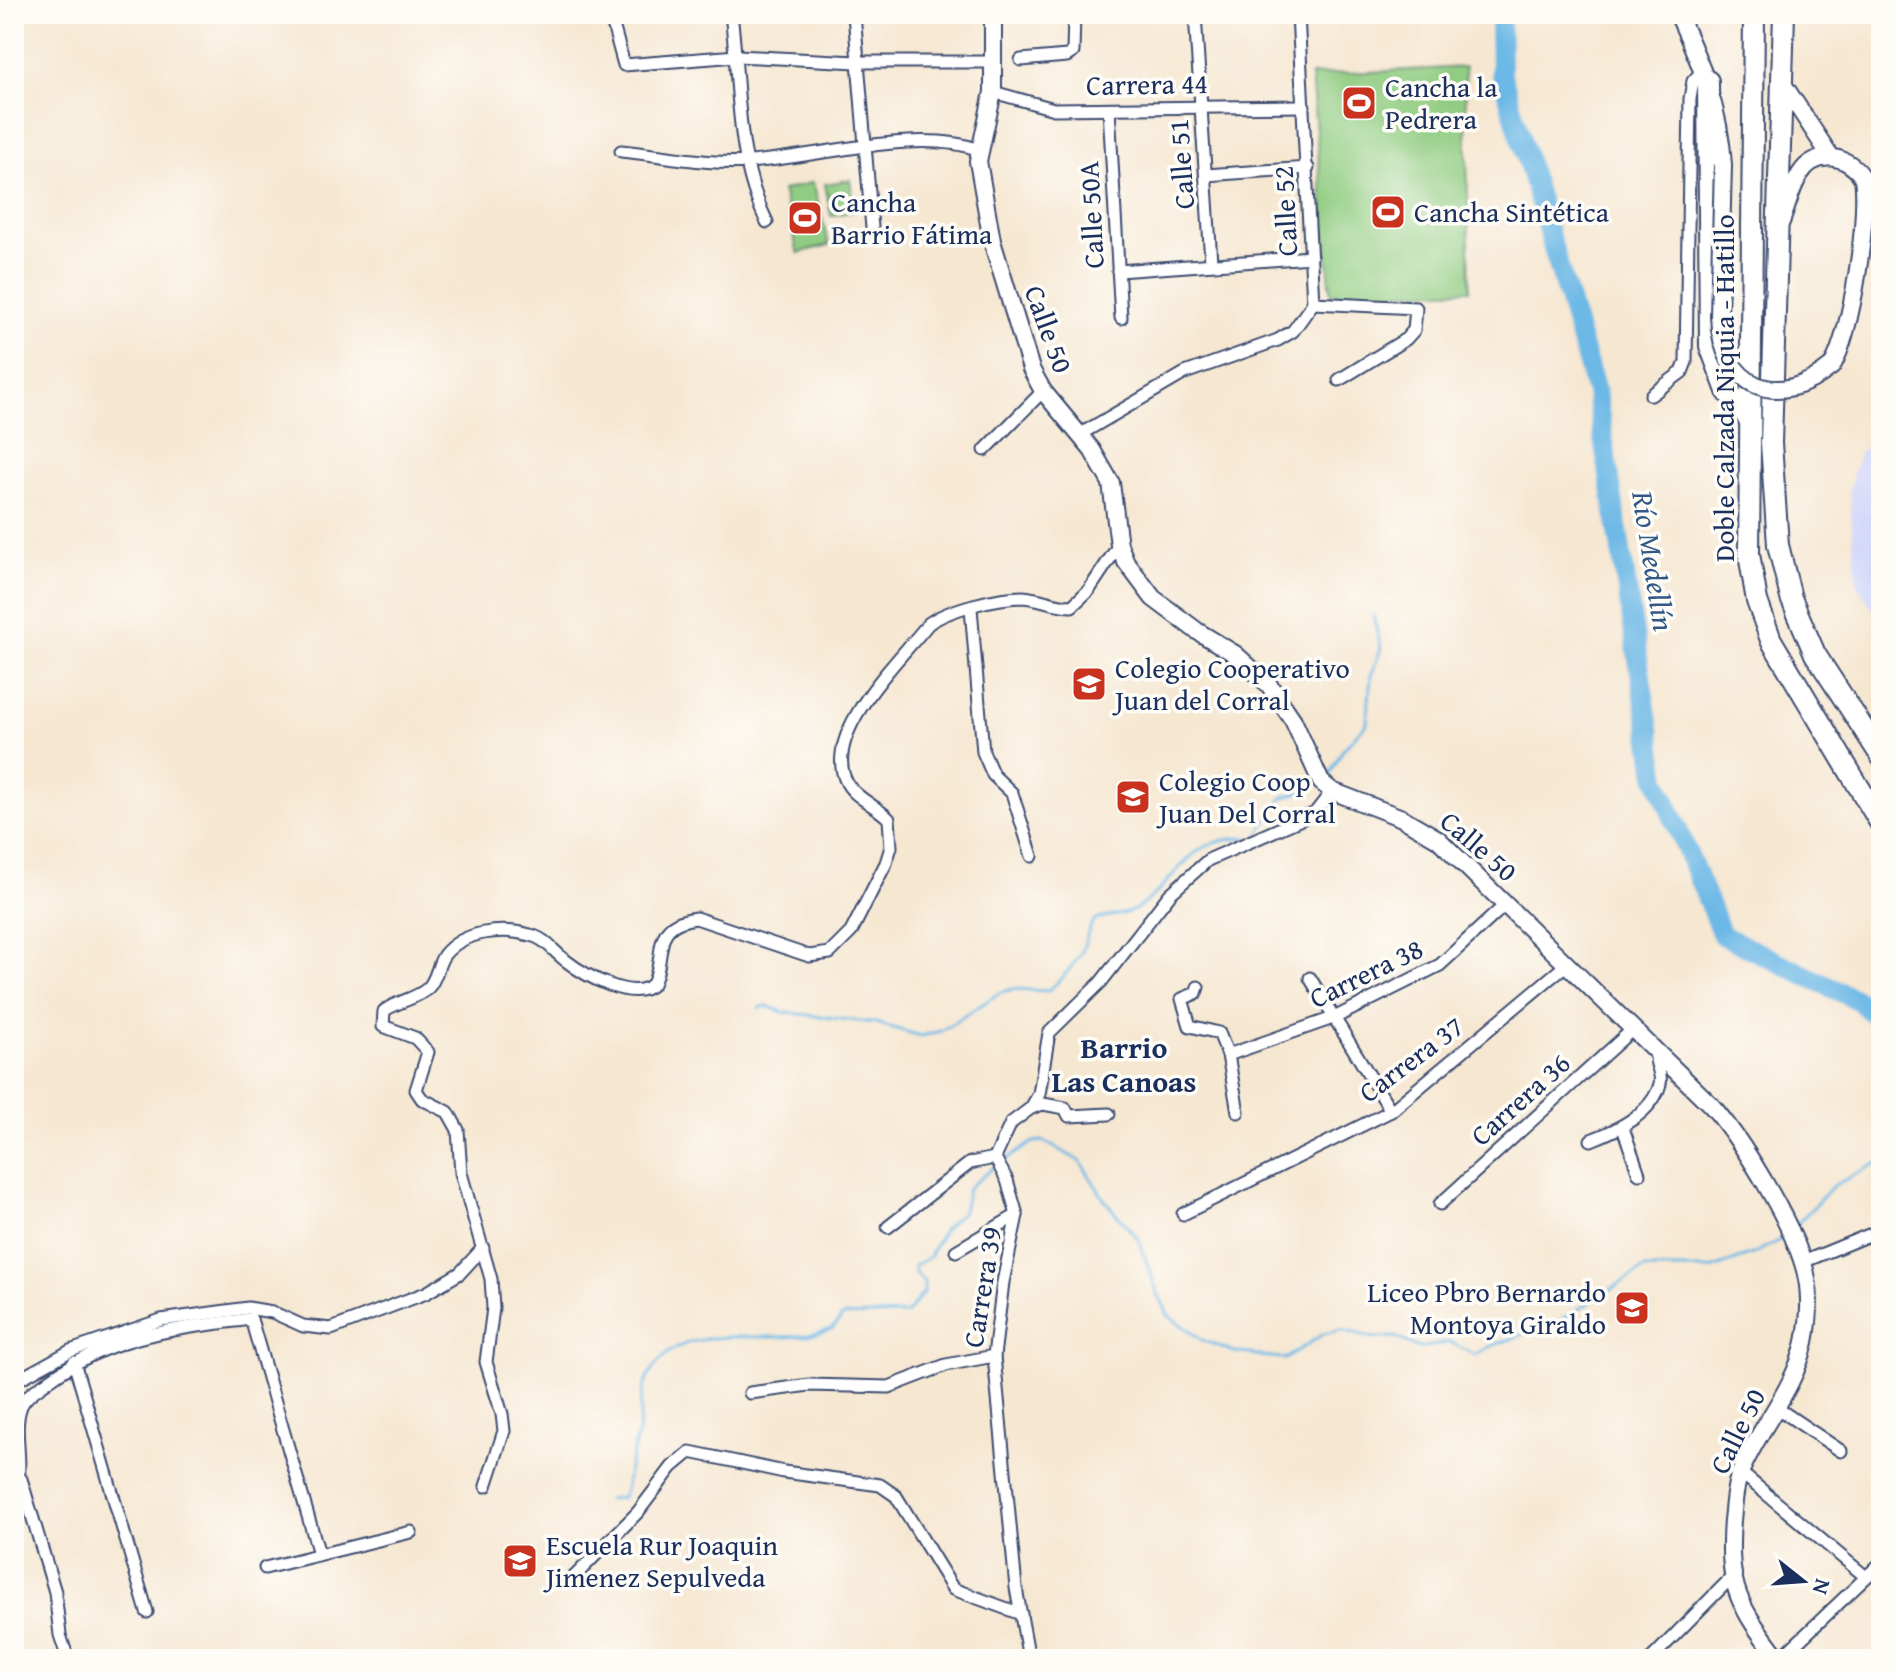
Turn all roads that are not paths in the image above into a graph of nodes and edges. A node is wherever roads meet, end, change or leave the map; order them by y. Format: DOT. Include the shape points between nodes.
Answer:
graph roads {
  1 [pos="610,14"];
  2 [pos="731,14"];
  3 [pos="854,14"];
  4 [pos="993,14"];
  5 [pos="1074,14"];
  6 [pos="1195,14"];
  7 [pos="1298,14"];
  8 [pos="1678,14"];
  9 [pos="1754,14"];
  10 [pos="1784,14"];
  11 [pos="737,56"];
  12 [pos="1021,60"];
  13 [pos="857,62"];
  14 [pos="990,62"];
  15 [pos="1706,75"];
  16 [pos="1783,84"];
  17 [pos="993,92"];
  18 [pos="1304,106"];
  19 [pos="1201,107"];
  20 [pos="1109,109"];
  21 [pos="865,149"];
  22 [pos="979,150"];
  23 [pos="621,151"];
  24 [pos="1831,157"];
  25 [pos="746,163"];
  26 [pos="1308,168"];
  27 [pos="1206,175"];
  28 [pos="767,222"];
  29 [pos="872,228"];
  30 [pos="1778,231"];
  31 [pos="1311,257"];
  32 [pos="1211,262"];
  33 [pos="1118,271"];
  34 [pos="1313,303"];
  35 [pos="1121,318"];
  36 [pos="1339,380"];
  37 [pos="1043,391"];
  38 [pos="1651,395"];
  39 [pos="1748,418"];
  40 [pos="1079,435"];
  41 [pos="985,450"];
  42 [pos="1119,545"];
  43 [pos="971,608"];
  44 [pos="1881,756"];
  45 [pos="1332,791"];
  46 [pos="1881,824"];
  47 [pos="1032,856"];
  48 [pos="1506,904"];
  49 [pos="1567,964"];
  50 [pos="1310,978"];
  51 [pos="1198,987"];
  52 [pos="1336,1017"];
  53 [pos="1633,1029"];
  54 [pos="1657,1052"];
  55 [pos="1228,1055"];
  56 [pos="1031,1108"];
  57 [pos="1391,1111"];
  58 [pos="1238,1112"];
  59 [pos="1109,1114"];
  60 [pos="1623,1128"];
  61 [pos="1591,1140"];
  62 [pos="995,1158"];
  63 [pos="1639,1174"];
  64 [pos="1440,1204"];
  65 [pos="1183,1214"];
  66 [pos="1017,1215"];
  67 [pos="888,1227"];
  68 [pos="1881,1230"];
  69 [pos="483,1248"];
  70 [pos="956,1251"];
  71 [pos="1803,1262"];
  72 [pos="249,1314"];
  73 [pos="994,1356"];
  74 [pos="74,1362"];
  75 [pos="14,1382"];
  76 [pos="750,1393"];
  77 [pos="1777,1408"];
  78 [pos="1841,1451"];
  79 [pos="1740,1472"];
  80 [pos="21,1479"];
  81 [pos="486,1486"];
  82 [pos="14,1496"];
  83 [pos="411,1532"];
  84 [pos="319,1554"];
  85 [pos="1881,1563"];
  86 [pos="265,1568"];
  87 [pos="1732,1577"];
  88 [pos="1866,1577"];
  89 [pos="573,1578"];
  90 [pos="147,1612"];
  91 [pos="1021,1614"];
  92 [pos="68,1659"];
  93 [pos="1029,1659"];
  94 [pos="1651,1659"];
  95 [pos="1780,1659"];
  1 -- 11 [label="street" via="624,65"];
  2 -- 11 [label="street"];
  3 -- 13 [label="street"];
  4 -- 14 [label="street, Calle 50"];
  5 -- 12 [label="street" via="1073,52"];
  6 -- 19 [label="street, Calle 51"];
  7 -- 18 [label="street, Calle 52"];
  8 -- 15 [label="street"];
  9 -- 39 [label="highway, Doble Calzada Niquia - Hatillo"];
  10 -- 16 [label="highway, Doble Calzada Niquia - Hatillo"];
  11 -- 13 [label="street"];
  11 -- 25 [label="street"];
  13 -- 14 [label="street"];
  13 -- 21 [label="street"];
  14 -- 17 [label="street, Calle 50"];
  15 -- 24 [label="street, bridge" via="1723,165 1720,338 1726,356 1745,378 1780,390 1812,383 1844,347 1866,195 1857,168"];
  15 -- 38 [label="street" via="1693,81 1690,99 1686,362 1682,372"];
  15 -- 39 [label="highway" via="1710,346 1727,391"];
  16 -- 24 [label="street"];
  16 -- 30 [label="highway, Doble Calzada Niquia - Hatillo"];
  17 -- 20 [label="street, Carrera 44" via="1037,107"];
  17 -- 22 [label="street, Calle 50"];
  18 -- 19 [label="street, Carrera 44"];
  18 -- 26 [label="street, Calle 52"];
  19 -- 20 [label="street, Carrera 44"];
  19 -- 27 [label="street, Calle 51"];
  20 -- 33 [label="street, Calle 50A"];
  21 -- 22 [label="street" via="947,142"];
  21 -- 25 [label="street"];
  21 -- 29 [label="street"];
  22 -- 37 [label="street, Calle 50" via="992,241 1031,369"];
  23 -- 25 [label="street"];
  24 -- 30 [label="street" via="1815,160 1800,174"];
  25 -- 28 [label="street"];
  26 -- 27 [label="street"];
  26 -- 31 [label="street, Calle 52"];
  27 -- 32 [label="street, Calle 51"];
  30 -- 44 [label="highway, Doble Calzada Niquia - Hatillo" via="1771,443 1778,545 1791,598 1815,654"];
  31 -- 32 [label="street"];
  31 -- 34 [label="street, Calle 52"];
  32 -- 33 [label="street"];
  33 -- 35 [label="street, Calle 50A"];
  34 -- 36 [label="street" via="1416,308 1414,330 1406,339"];
  34 -- 40 [label="street" via="1293,331 1278,340 1185,373"];
  37 -- 40 [label="street, Calle 50"];
  37 -- 41 [label="street"];
  39 -- 46 [label="highway, Doble Calzada Niquia - Hatillo" via="1749,554 1757,601 1783,663"];
  40 -- 42 [label="street, Calle 50" via="1111,483"];
  42 -- 43 [label="street" via="1072,606 1024,597"];
  42 -- 45 [label="street, Calle 50" via="1137,581 1153,598 1235,654 1269,685 1293,720 1321,782"];
  43 -- 47 [label="street" via="983,752 993,775 1012,793"];
  43 -- 69 [label="street" via="943,613 928,624 852,720 840,750 844,779 889,819 891,847 851,932 830,953 809,956 696,918 683,919 663,937 653,984 636,993 566,961 541,938 486,933 465,938 446,953 425,991 384,1011 383,1026 425,1045 427,1059 416,1090 422,1099 448,1112 458,1130 461,1173"];
  45 -- 48 [label="street, Calle 50" via="1402,818 1438,839"];
  45 -- 56 [label="street" via="1315,813 1208,860 1170,894 1101,982 1049,1033 1039,1094"];
  48 -- 49 [label="street, Calle 50"];
  48 -- 52 [label="street, Carrera 38" via="1440,965"];
  49 -- 53 [label="street, Calle 50"];
  49 -- 57 [label="street, Carrera 37"];
  50 -- 52 [label="street"];
  51 -- 55 [label="street" via="1182,999 1190,1026 1219,1033"];
  52 -- 55 [label="street, Carrera 38"];
  52 -- 57 [label="street"];
  53 -- 54 [label="street, Calle 50"];
  53 -- 64 [label="street, Carrera 36"];
  54 -- 60 [label="street" via="1660,1083"];
  54 -- 71 [label="street, Calle 50" via="1732,1130"];
  55 -- 58 [label="street"];
  56 -- 59 [label="street" via="1065,1108 1069,1116"];
  56 -- 62 [label="street" via="1011,1123"];
  57 -- 65 [label="street, Carrera 37"];
  60 -- 61 [label="street"];
  60 -- 63 [label="street"];
  62 -- 66 [label="street, Carrera 39"];
  62 -- 67 [label="street" via="970,1163"];
  66 -- 70 [label="street"];
  66 -- 73 [label="street, Carrera 39"];
  68 -- 71 [label="street"];
  69 -- 72 [label="street" via="460,1273 426,1293 331,1329 303,1326 272,1312"];
  69 -- 81 [label="street" via="493,1308 486,1362 504,1431"];
  71 -- 77 [label="street, Calle 50" via="1808,1285 1805,1343"];
  72 -- 74 [label="street" via="151,1331"];
  72 -- 75 [label="street" via="136,1325 70,1351"];
  72 -- 84 [label="street"];
  73 -- 76 [label="street" via="946,1365 889,1387 809,1385"];
  73 -- 91 [label="street, Carrera 39"];
  74 -- 80 [label="street" via="24,1400 19,1410"];
  74 -- 90 [label="street"];
  77 -- 78 [label="street"];
  77 -- 79 [label="street, Calle 50"];
  79 -- 87 [label="street, Calle 50" via="1729,1557"];
  79 -- 88 [label="street"];
  80 -- 82 [label="street"];
  80 -- 92 [label="street" via="55,1592"];
  83 -- 84 [label="street"];
  84 -- 86 [label="street"];
  85 -- 88 [label="street"];
  87 -- 94 [label="street"];
  87 -- 95 [label="street, Calle 50" via="1739,1601"];
  88 -- 95 [label="street"];
  89 -- 91 [label="street" via="690,1452 880,1485 896,1496 953,1589"];
  91 -- 93 [label="street, Carrera 39"];
}
